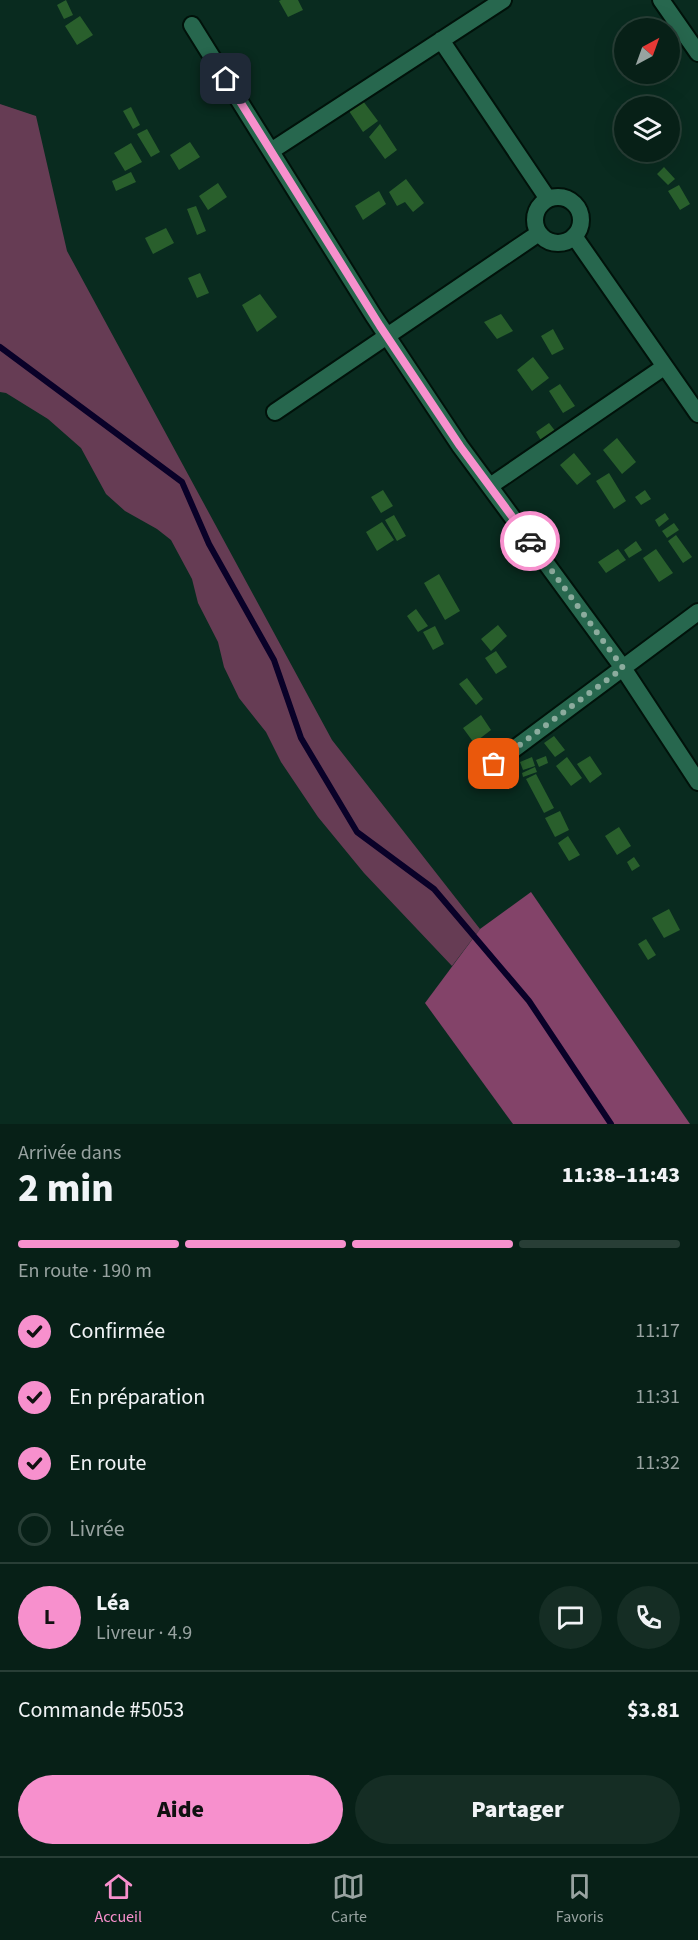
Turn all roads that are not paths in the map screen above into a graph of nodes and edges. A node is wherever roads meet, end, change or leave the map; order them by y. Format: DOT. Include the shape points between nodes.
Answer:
graph roads {
  1 [pos="503,0"];
  2 [pos="661,0"];
  3 [pos="192,25"];
  4 [pos="441,40"];
  5 [pos="698,53"];
  6 [pos="271,151"];
  7 [pos="548,199"];
  8 [pos="539,233"];
  9 [pos="574,236"];
  10 [pos="387,336"];
  11 [pos="664,367"];
  12 [pos="275,412"];
  13 [pos="698,414"];
  14 [pos="490,486"];
  15 [pos="698,612"];
  16 [pos="623,668"];
  17 [pos="494,764"];
  18 [pos="698,782"];
  1 -- 4 [label="street"];
  2 -- 5 [label="street"];
  3 -- 6 [label="street"];
  4 -- 6 [label="street"];
  4 -- 7 [label="street"];
  6 -- 10 [label="street"];
  7 -- 8 [label="street" via="537,210"];
  7 -- 9 [label="street" via="564,198 577,207 580,222"];
  8 -- 9 [label="street" via="559,243"];
  8 -- 10 [label="street"];
  9 -- 11 [label="street"];
  10 -- 12 [label="street"];
  10 -- 14 [label="street"];
  11 -- 13 [label="street"];
  11 -- 14 [label="street"];
  14 -- 16 [label="street"];
  15 -- 16 [label="street"];
  16 -- 17 [label="street"];
  16 -- 18 [label="street"];
}
